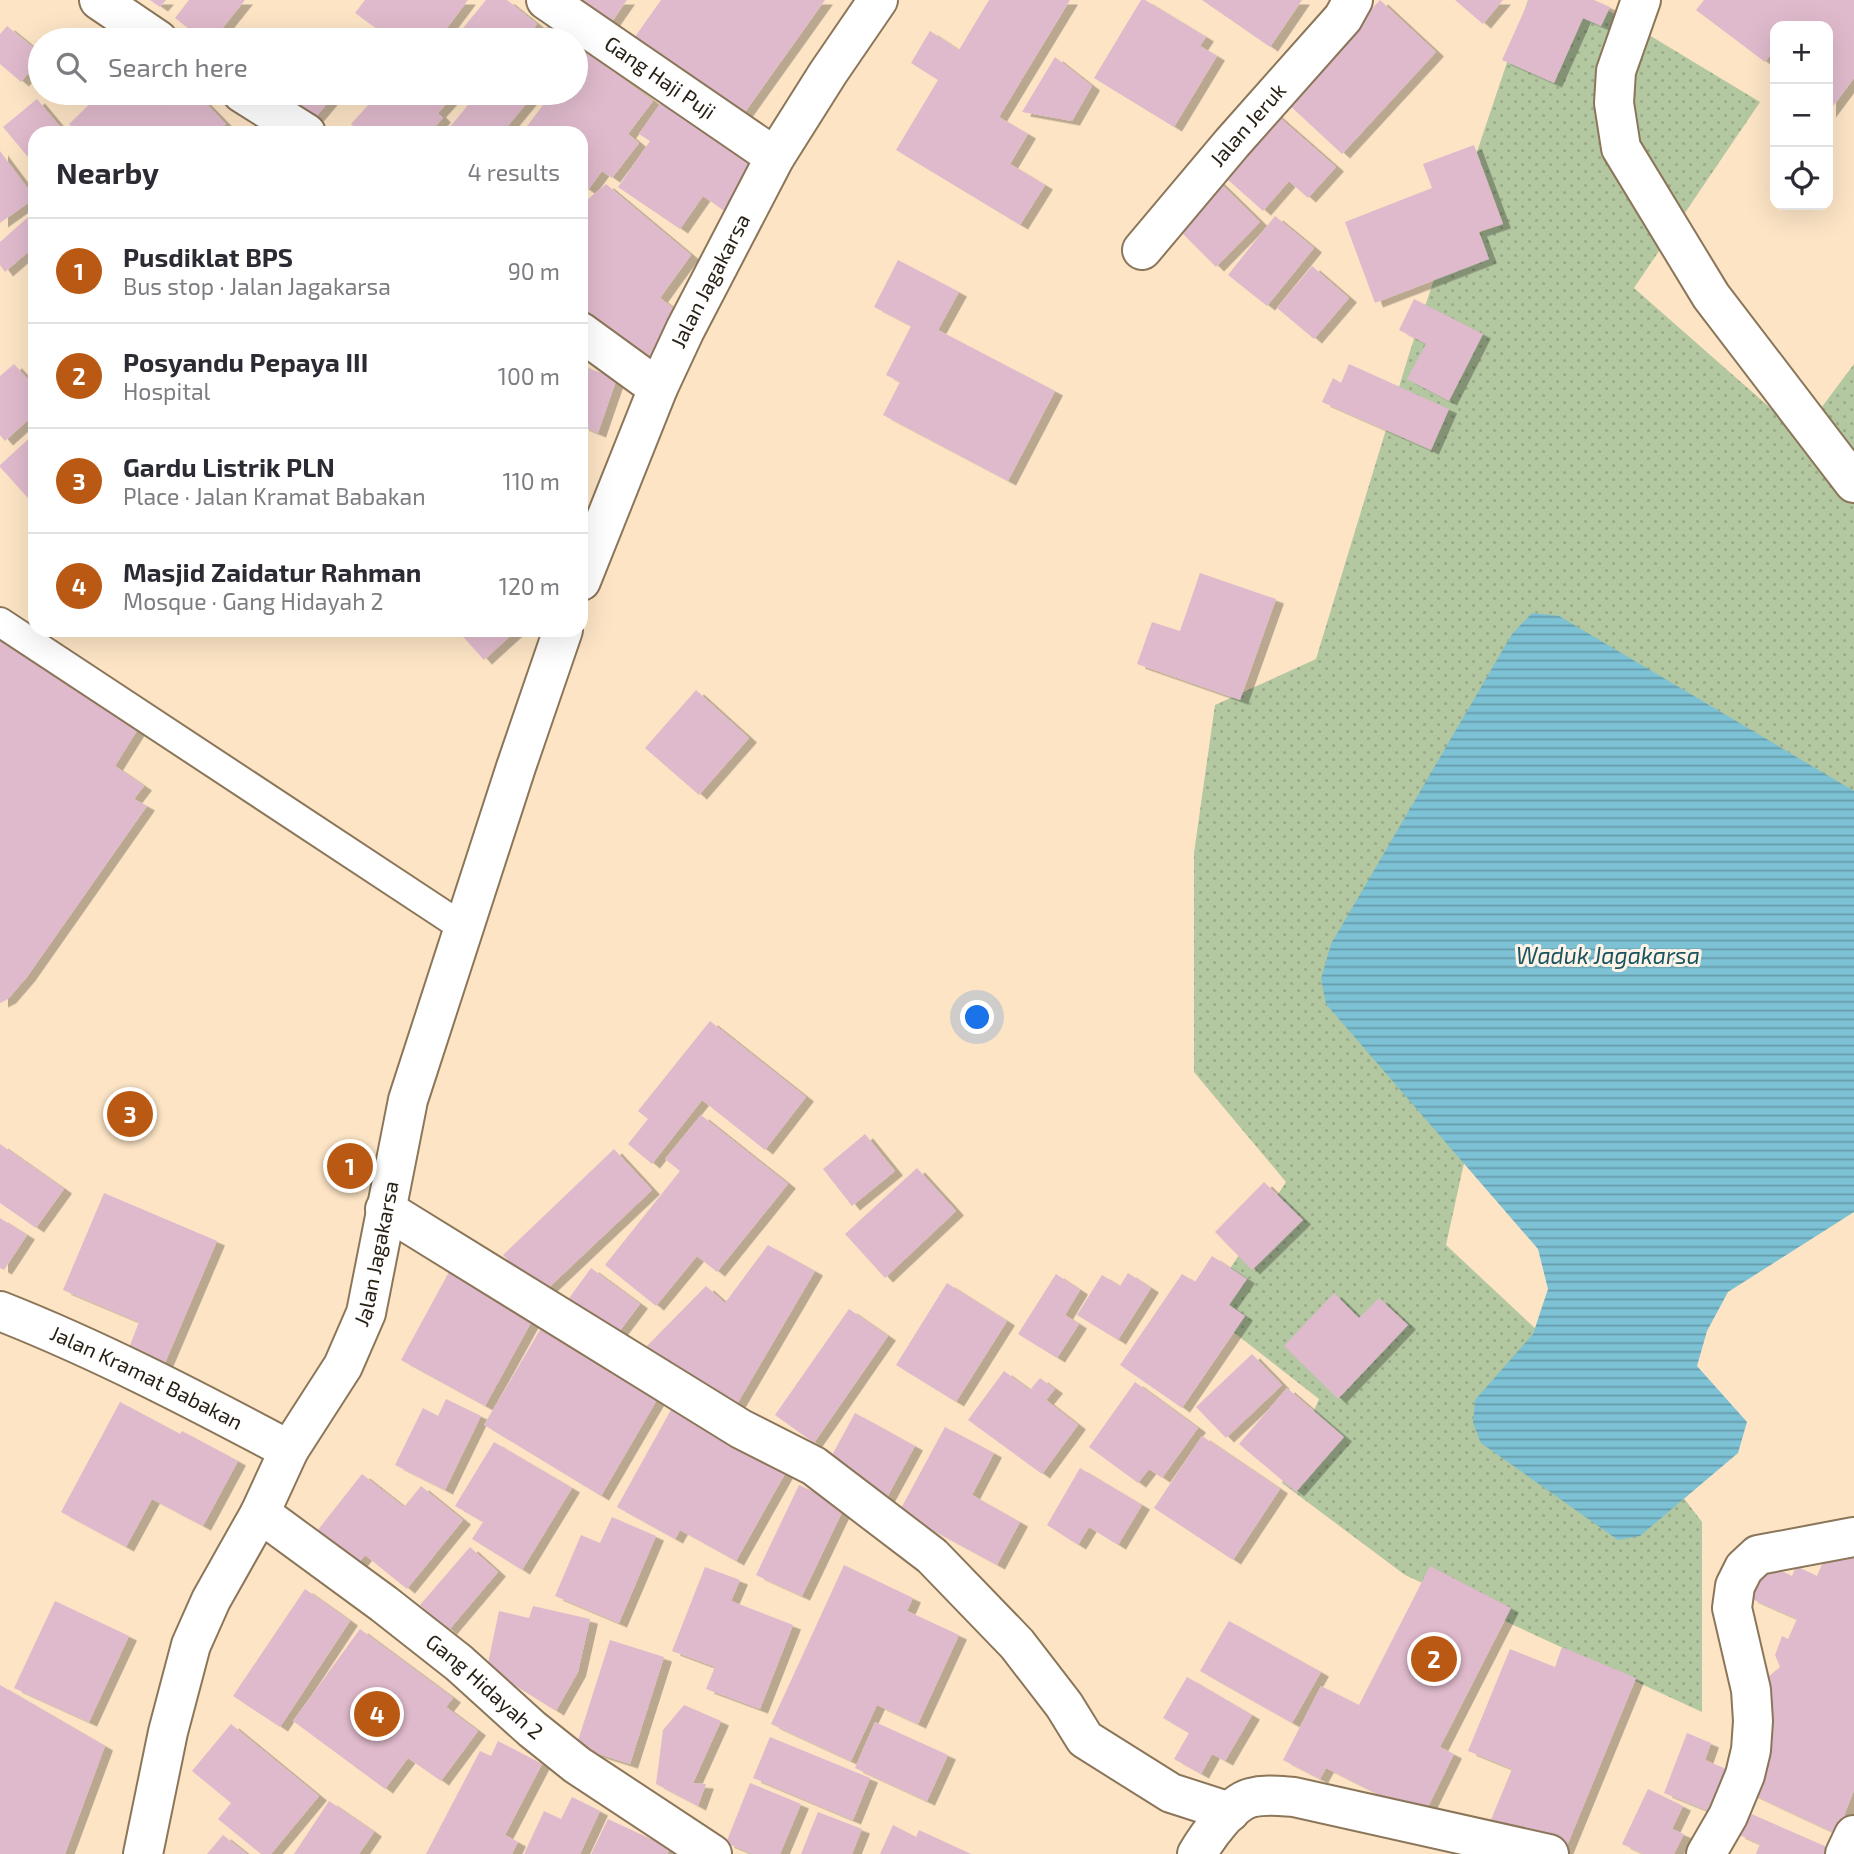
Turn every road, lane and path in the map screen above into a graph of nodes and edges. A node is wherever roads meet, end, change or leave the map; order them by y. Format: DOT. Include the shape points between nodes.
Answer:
graph roads {
  1 [pos="99,0"];
  2 [pos="546,0"];
  3 [pos="878,0"];
  4 [pos="1353,0"];
  5 [pos="1641,0"];
  6 [pos="140,28"];
  7 [pos="587,28"];
  8 [pos="588,29"];
  9 [pos="261,105"];
  10 [pos="295,126"];
  11 [pos="775,156"];
  12 [pos="1142,250"];
  13 [pos="588,337"];
  14 [pos="658,388"];
  15 [pos="1854,483"];
  16 [pos="588,563"];
  17 [pos="0,622"];
  18 [pos="561,637"];
  19 [pos="464,928"];
  20 [pos="385,1209"];
  21 [pos="0,1311"];
  22 [pos="289,1450"];
  23 [pos="260,1513"];
  24 [pos="1854,1537"];
  25 [pos="1230,1812"];
  26 [pos="1854,1835"];
  27 [pos="143,1854"];
  28 [pos="712,1854"];
  29 [pos="1197,1854"];
  30 [pos="1549,1854"];
  31 [pos="1706,1854"];
  32 [pos="1845,1854"];
  1 -- 6 [label="street"];
  2 -- 7 [label="street, Gang Haji Puji"];
  3 -- 11 [label="street, Jalan Jagakarsa"];
  4 -- 12 [label="street, Jalan Jeruk" via="1343,18"];
  5 -- 15 [label="street" via="1616,71 1614,103 1621,148 1711,296"];
  8 -- 11 [label="street, Gang Haji Puji"];
  9 -- 10 [label="street"];
  11 -- 14 [label="street, Jalan Jagakarsa"];
  13 -- 14 [label="street"];
  14 -- 16 [label="street, Jalan Jagakarsa"];
  17 -- 19 [label="lane"];
  18 -- 19 [label="street, Jalan Jagakarsa"];
  19 -- 20 [label="street, Jalan Jagakarsa" via="408,1100"];
  20 -- 22 [label="street, Jalan Jagakarsa" via="366,1313 343,1366"];
  20 -- 25 [label="street" via="741,1429 814,1466 932,1556 1017,1644 1085,1739 1171,1793"];
  21 -- 22 [label="street, Jalan Kramat Babakan" via="42,1327"];
  22 -- 23 [label="street, Jalan Jagakarsa"];
  23 -- 27 [label="street, Jalan Jagakarsa" via="191,1645"];
  23 -- 28 [label="street, Gang Hidayah 2" via="459,1663 577,1765"];
  24 -- 31 [label="street" via="1758,1555 1735,1586 1732,1608 1751,1690 1751,1750 1728,1816"];
  25 -- 29 [label="street" via="1209,1833"];
  25 -- 30 [label="street" via="1247,1799 1294,1797"];
  26 -- 32 [label="street"];
}
